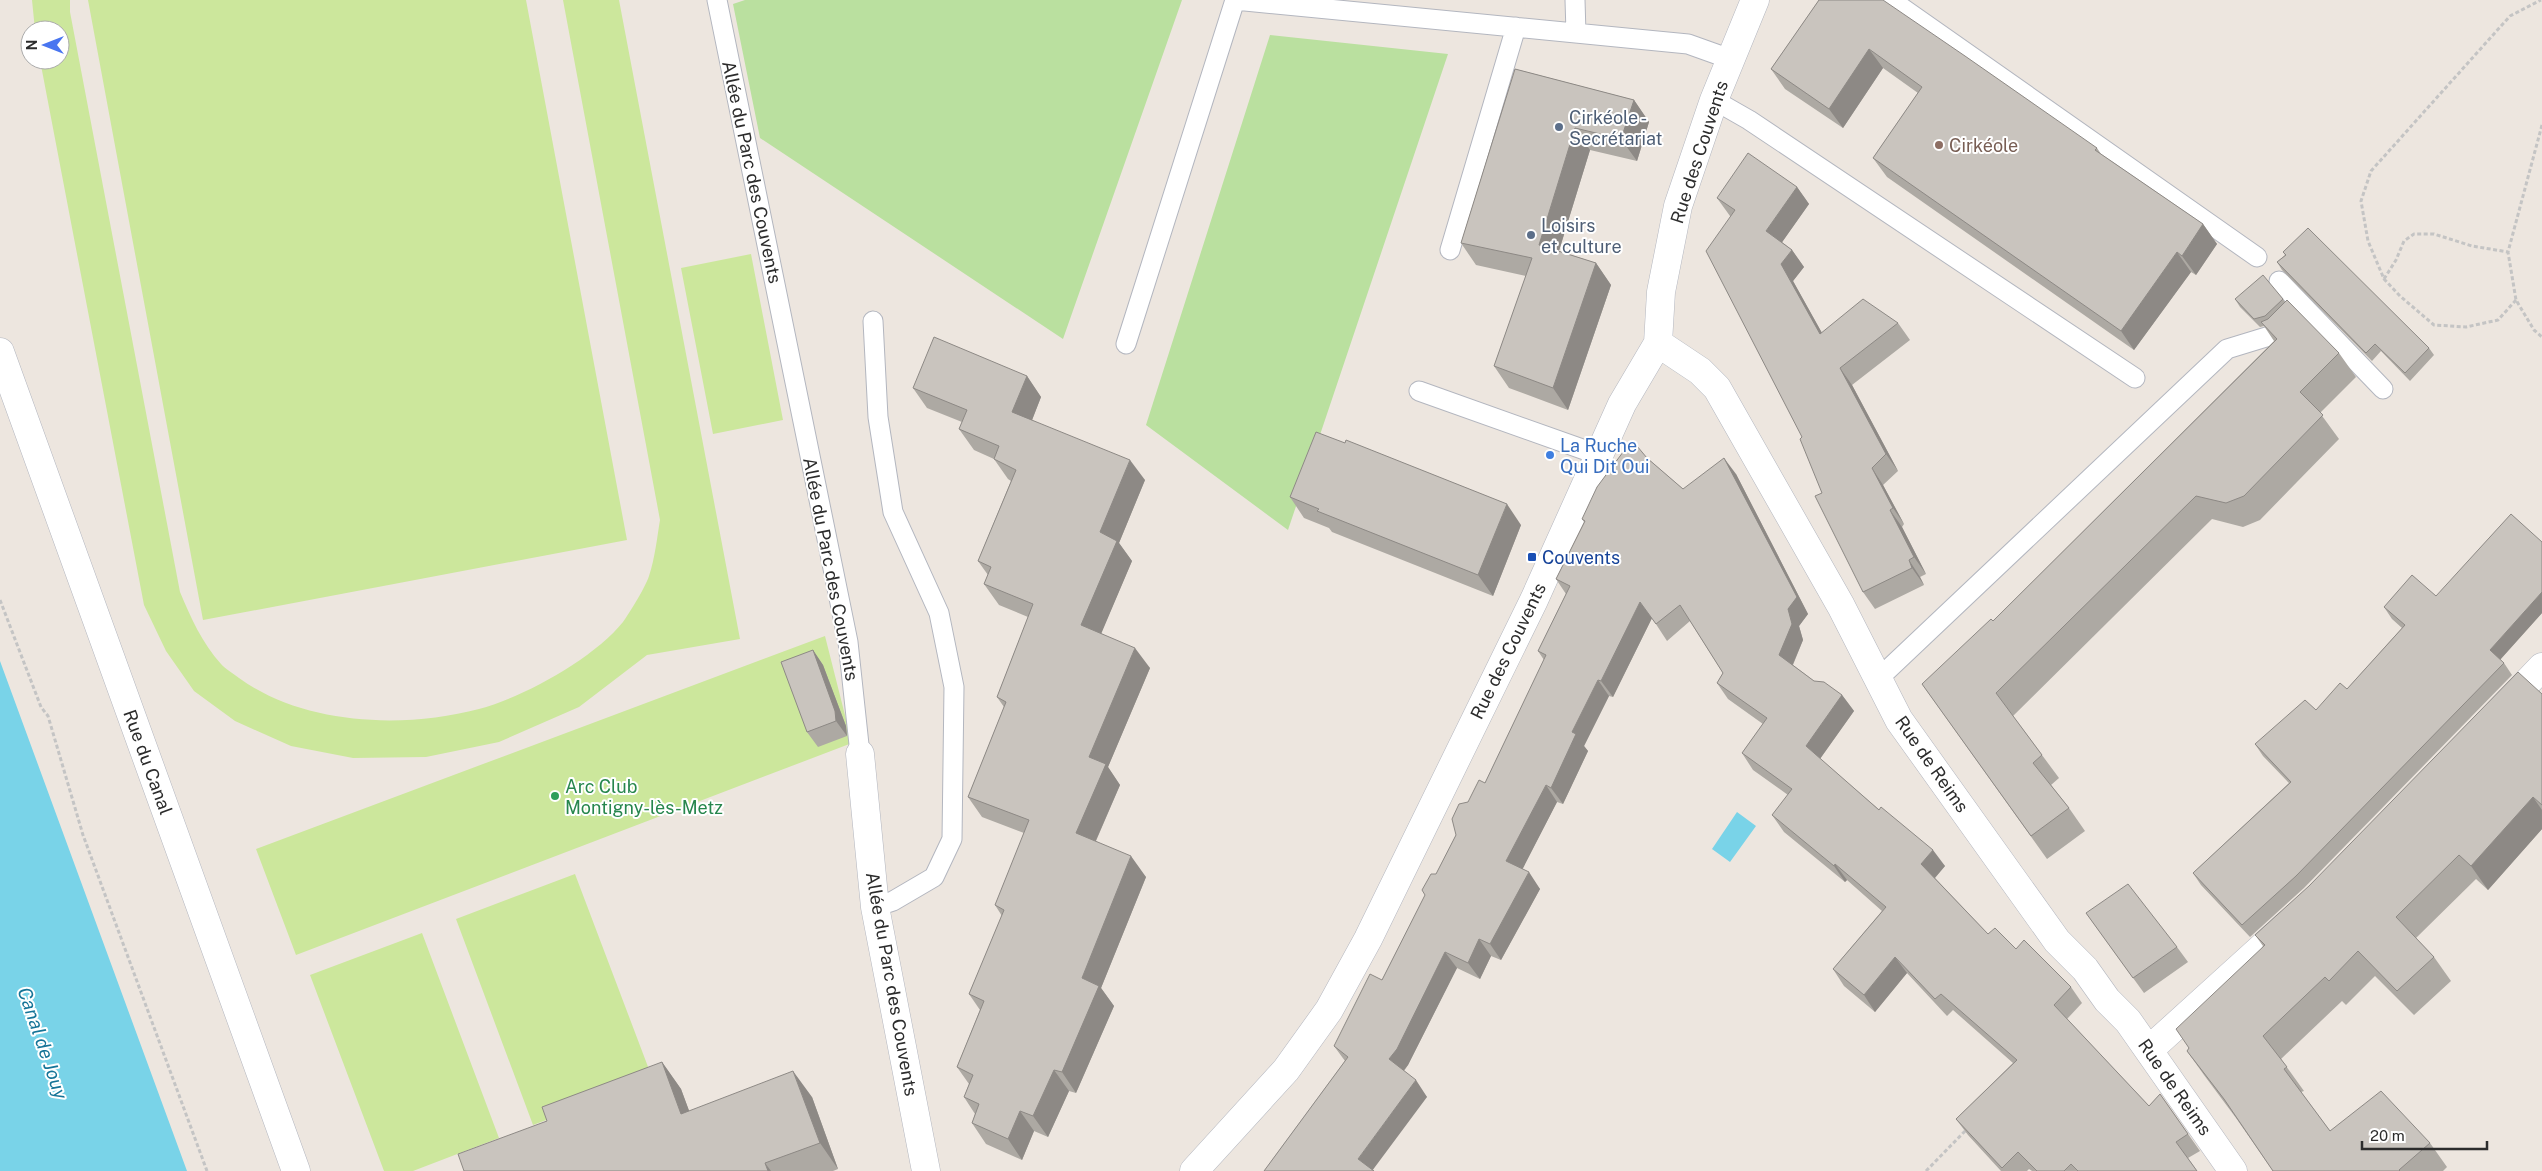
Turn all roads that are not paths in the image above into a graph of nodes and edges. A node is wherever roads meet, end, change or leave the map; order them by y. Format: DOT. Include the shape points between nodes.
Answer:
graph roads {
  1 [pos="717,0"];
  2 [pos="1575,0"];
  3 [pos="1755,0"];
  4 [pos="1890,0"];
  5 [pos="1516,27"];
  6 [pos="1576,33"];
  7 [pos="1730,59"];
  8 [pos="1714,100"];
  9 [pos="1450,250"];
  10 [pos="2257,257"];
  11 [pos="2279,281"];
  12 [pos="2304,308"];
  13 [pos="873,321"];
  14 [pos="1658,343"];
  15 [pos="1126,344"];
  16 [pos="0,352"];
  17 [pos="2135,378"];
  18 [pos="2383,389"];
  19 [pos="1419,391"];
  20 [pos="1599,455"];
  21 [pos="2542,668"];
  22 [pos="1878,679"];
  23 [pos="2487,724"];
  24 [pos="860,754"];
  25 [pos="2308,906"];
  26 [pos="876,907"];
  27 [pos="2150,1049"];
  28 [pos="296,1171"];
  29 [pos="926,1171"];
  30 [pos="1194,1171"];
  31 [pos="2233,1171"];
  1 -- 24 [label="lane, Allée du Parc des Couvents" via="848,642"];
  2 -- 6 [label="lane"];
  3 -- 7 [label="street, Rue des Couvents"];
  4 -- 10 [label="lane"];
  5 -- 6 [label="lane"];
  5 -- 9 [label="lane"];
  5 -- 15 [label="lane" via="1235,0"];
  6 -- 7 [label="lane" via="1688,44"];
  7 -- 8 [label="street, Rue des Couvents"];
  8 -- 14 [label="street, Rue des Couvents" via="1678,206 1661,292"];
  8 -- 17 [label="lane"];
  11 -- 12 [label="lane"];
  12 -- 18 [label="lane"];
  12 -- 22 [label="lane" via="2276,334 2227,349"];
  13 -- 26 [label="lane" via="878,417 894,512 939,613 954,687 952,839 934,877"];
  14 -- 20 [label="street, Rue des Couvents" via="1622,404"];
  14 -- 22 [label="street, Rue de Reims" via="1700,371 1717,388 1841,606"];
  16 -- 28 [label="street, Rue du Canal"];
  19 -- 20 [label="lane"];
  20 -- 30 [label="street, Rue des Couvents" via="1534,600 1368,939 1329,1010 1286,1070"];
  21 -- 23 [label="street"];
  22 -- 27 [label="street, Rue de Reims" via="1899,720 2057,941 2085,968 2107,1000"];
  24 -- 26 [label="street, Allée du Parc des Couvents"];
  25 -- 27 [label="street"];
  26 -- 29 [label="street, Allée du Parc des Couvents"];
  27 -- 31 [label="street, Rue de Reims"];
}
